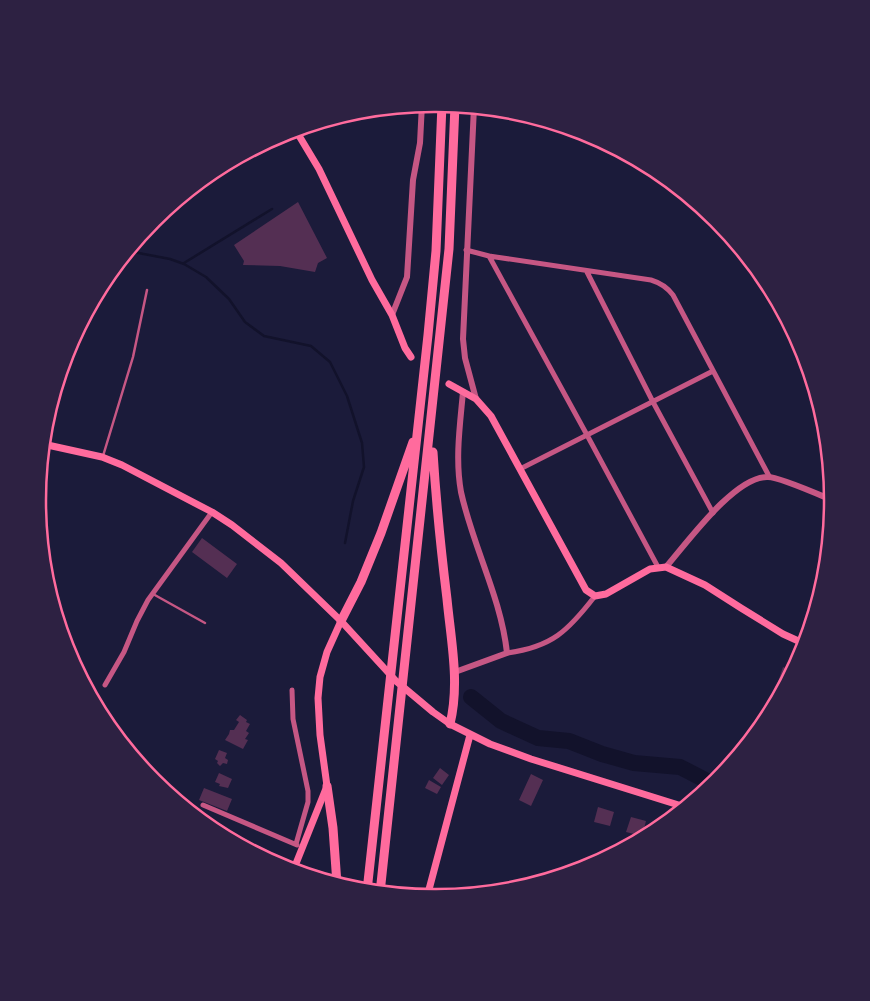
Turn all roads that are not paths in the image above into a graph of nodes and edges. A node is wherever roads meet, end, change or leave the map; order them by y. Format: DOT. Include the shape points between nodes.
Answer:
graph roads {
  1 [pos="442,112"];
  2 [pos="422,113"];
  3 [pos="455,113"];
  4 [pos="474,114"];
  5 [pos="300,136"];
  6 [pos="466,250"];
  7 [pos="489,256"];
  8 [pos="588,272"];
  9 [pos="147,290"];
  10 [pos="392,315"];
  11 [pos="411,357"];
  12 [pos="713,371"];
  13 [pos="449,384"];
  14 [pos="463,392"];
  15 [pos="476,399"];
  16 [pos="653,402"];
  17 [pos="431,429"];
  18 [pos="417,430"];
  19 [pos="588,434"];
  20 [pos="51,446"];
  21 [pos="102,457"];
  22 [pos="520,469"];
  23 [pos="769,476"];
  24 [pos="824,497"];
  25 [pos="212,512"];
  26 [pos="713,513"];
  27 [pos="658,567"];
  28 [pos="666,567"];
  29 [pos="153,594"];
  30 [pos="595,596"];
  31 [pos="340,621"];
  32 [pos="205,623"];
  33 [pos="797,640"];
  34 [pos="507,653"];
  35 [pos="455,672"];
  36 [pos="105,685"];
  37 [pos="292,690"];
  38 [pos="450,724"];
  39 [pos="470,735"];
  40 [pos="327,786"];
  41 [pos="677,805"];
  42 [pos="203,806"];
  43 [pos="299,846"];
  44 [pos="295,863"];
  45 [pos="336,877"];
  46 [pos="368,883"];
  47 [pos="381,885"];
  48 [pos="429,889"];
  1 -- 18 [label="highway" via="436,251"];
  2 -- 10 [label="street" via="413,180 407,277"];
  3 -- 17 [label="highway" via="449,249"];
  4 -- 6 [label="street"];
  5 -- 10 [label="main road"];
  6 -- 7 [label="street"];
  6 -- 15 [label="street" via="463,339"];
  7 -- 8 [label="street"];
  7 -- 19 [label="street"];
  8 -- 12 [label="street" via="651,280 667,287"];
  8 -- 16 [label="street"];
  9 -- 21 [label="lane" via="133,357"];
  10 -- 11 [label="main road"];
  12 -- 16 [label="street"];
  12 -- 23 [label="street"];
  13 -- 14 [label="main road"];
  14 -- 15 [label="main road"];
  14 -- 34 [label="street" via="458,449 461,490 500,612"];
  15 -- 22 [label="main road" via="491,416"];
  16 -- 19 [label="street"];
  16 -- 26 [label="street"];
  17 -- 35 [label="highway"];
  17 -- 47 [label="highway"];
  18 -- 31 [label="highway" via="381,533"];
  18 -- 46 [label="highway"];
  19 -- 22 [label="street"];
  19 -- 27 [label="street"];
  20 -- 21 [label="main road"];
  21 -- 25 [label="main road" via="141,473"];
  22 -- 30 [label="main road" via="586,590"];
  23 -- 24 [label="street"];
  23 -- 26 [label="street" via="755,479"];
  25 -- 29 [label="street"];
  25 -- 31 [label="main road" via="281,563"];
  26 -- 28 [label="street"];
  27 -- 28 [label="main road"];
  27 -- 30 [label="main road" via="606,594"];
  28 -- 33 [label="main road" via="705,585"];
  29 -- 32 [label="lane"];
  29 -- 36 [label="street"];
  30 -- 34 [label="street" via="560,635 543,644"];
  31 -- 38 [label="main road" via="396,681"];
  31 -- 40 [label="main road" via="327,652 318,698"];
  34 -- 35 [label="street"];
  35 -- 38 [label="highway" via="455,705"];
  37 -- 43 [label="street" via="293,719 308,791"];
  38 -- 39 [label="main road"];
  39 -- 41 [label="main road" via="532,759"];
  39 -- 48 [label="main road"];
  40 -- 43 [label="main road"];
  40 -- 45 [label="highway"];
  42 -- 43 [label="street"];
  43 -- 44 [label="main road"];
}
